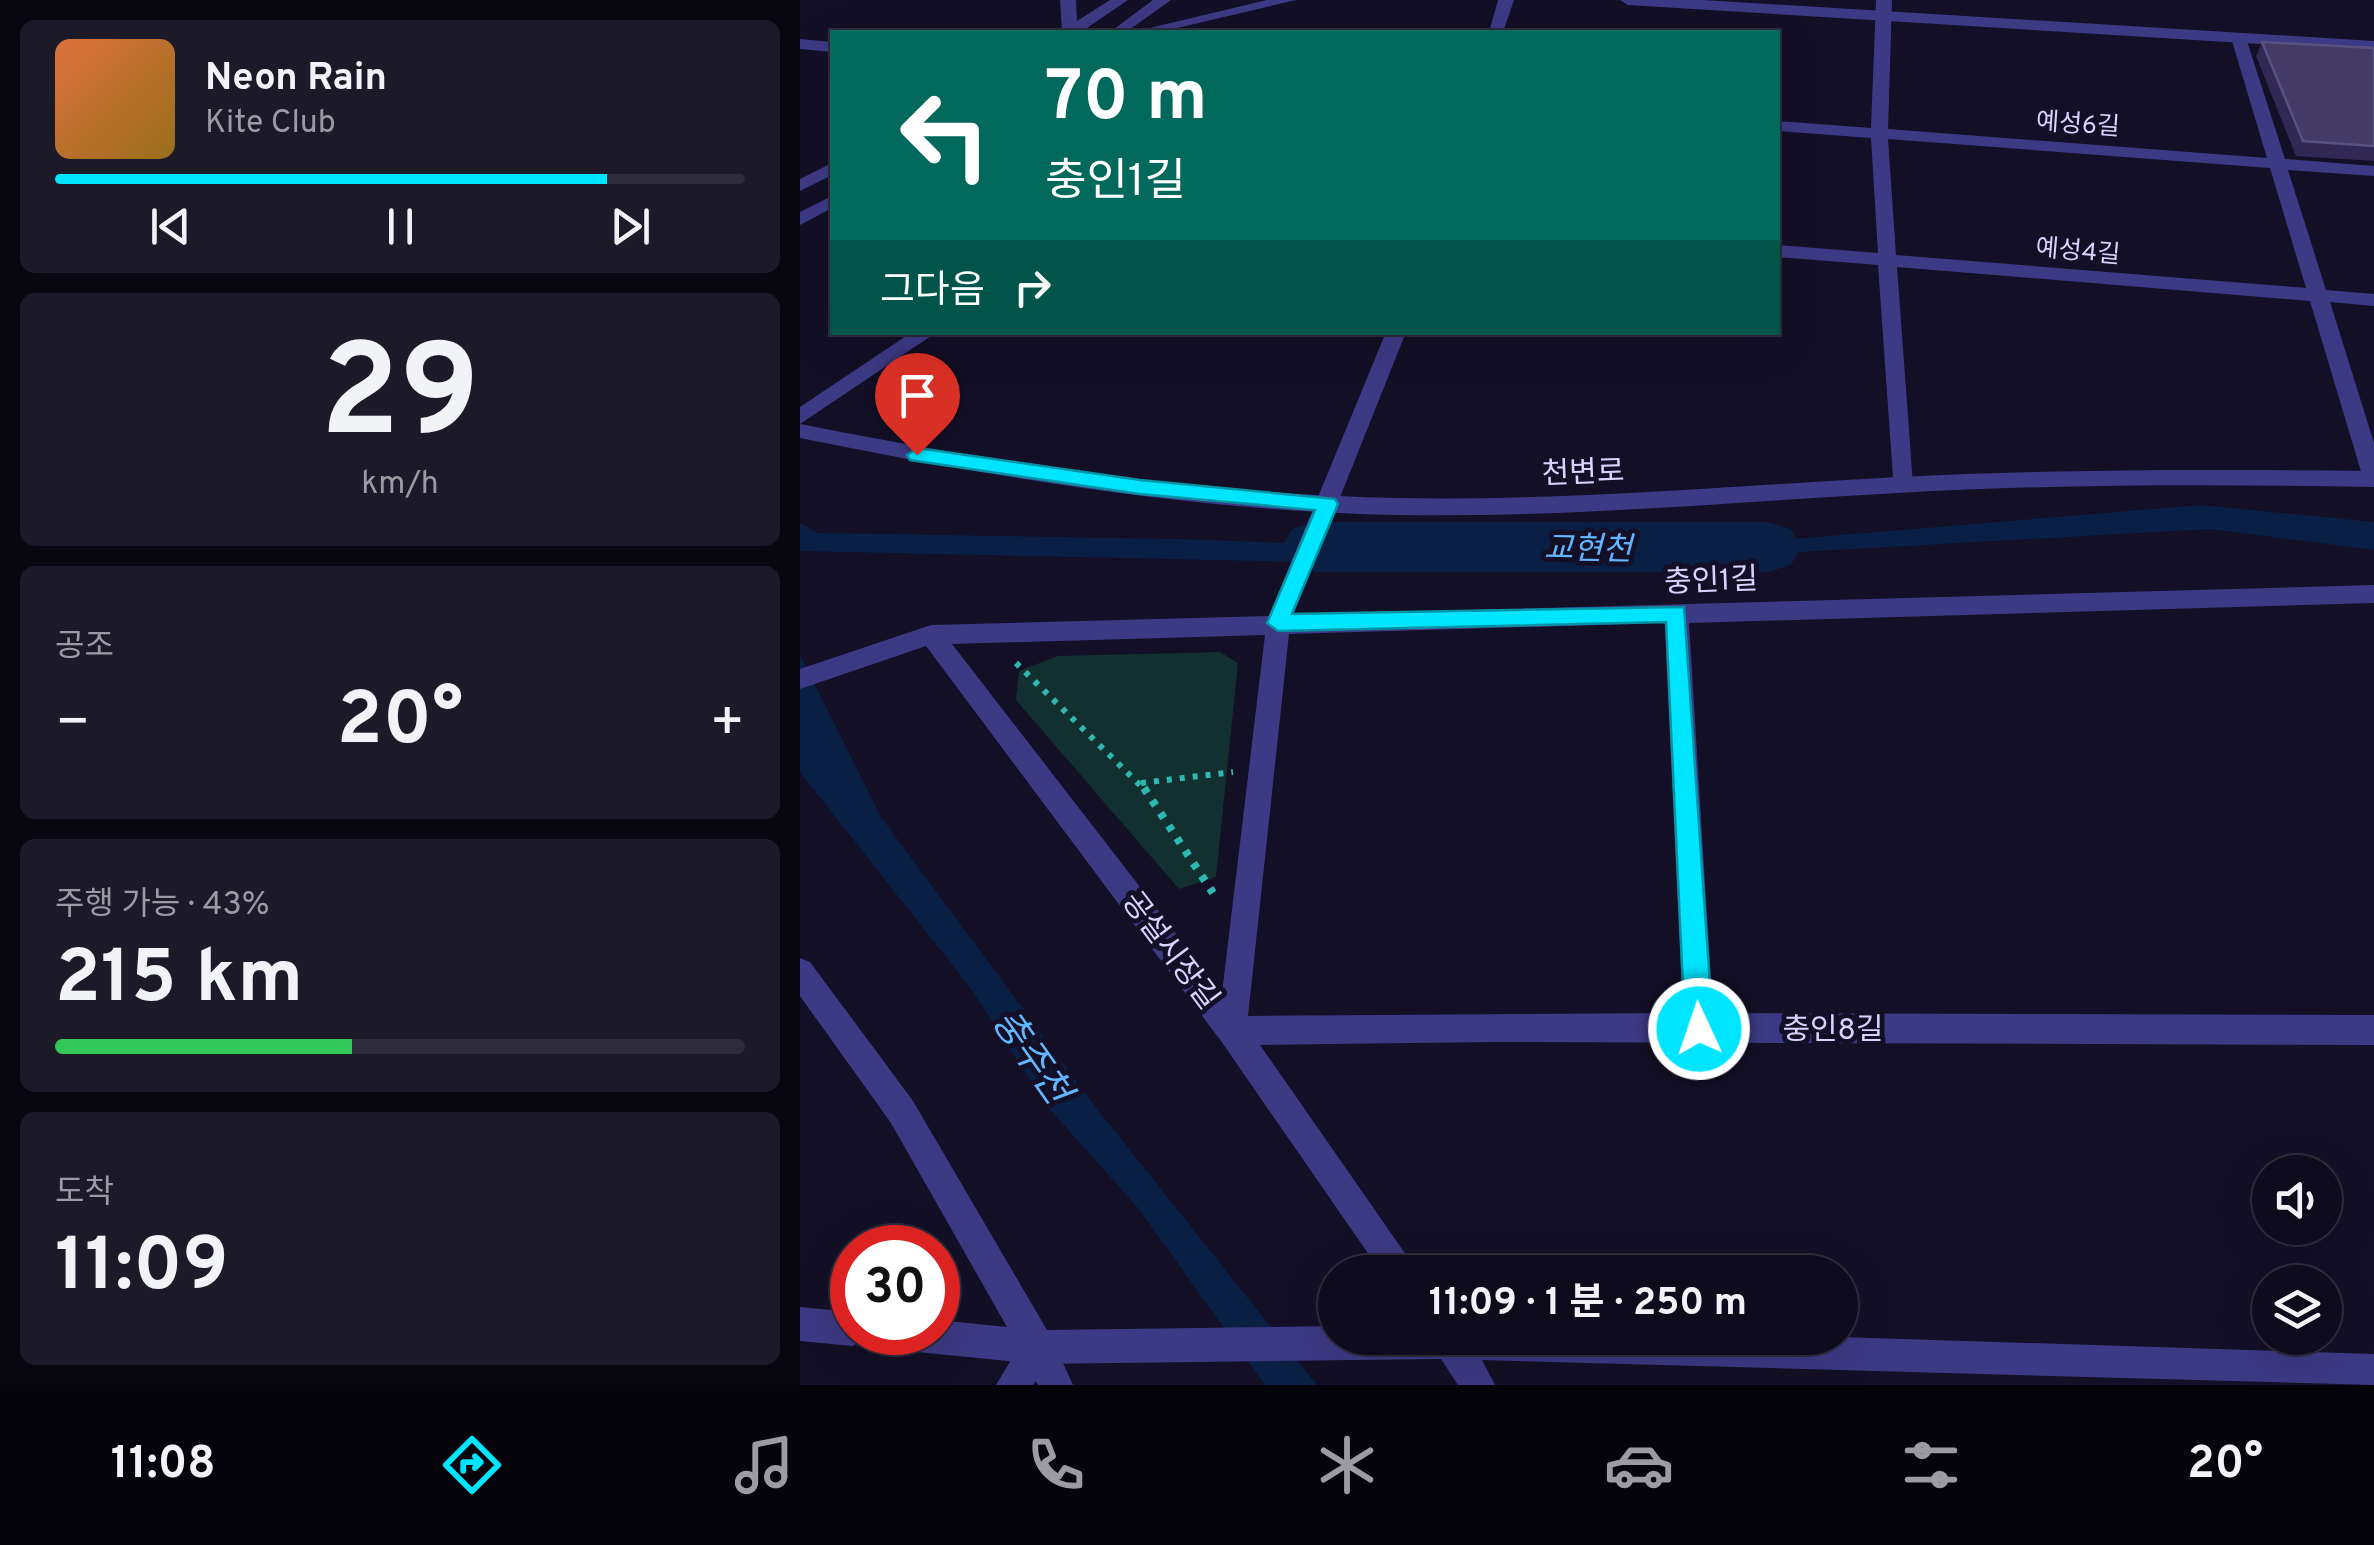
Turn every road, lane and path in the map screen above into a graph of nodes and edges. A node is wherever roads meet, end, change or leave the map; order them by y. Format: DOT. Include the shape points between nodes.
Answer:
graph roads {
  1 [pos="1068,0"];
  2 [pos="1120,0"];
  3 [pos="1163,0"];
  4 [pos="1288,0"];
  5 [pos="1506,0"];
  6 [pos="1628,0"];
  7 [pos="1884,7"];
  8 [pos="1070,30"];
  9 [pos="1073,30"];
  10 [pos="1120,30"];
  11 [pos="1150,30"];
  12 [pos="1497,30"];
  13 [pos="2240,41"];
  14 [pos="800,44"];
  15 [pos="2374,46"];
  16 [pos="830,47"];
  17 [pos="1780,126"];
  18 [pos="1879,134"];
  19 [pos="2278,163"];
  20 [pos="830,169"];
  21 [pos="2374,170"];
  22 [pos="800,186"];
  23 [pos="830,203"];
  24 [pos="800,220"];
  25 [pos="1780,251"];
  26 [pos="1885,260"];
  27 [pos="2318,295"];
  28 [pos="2374,300"];
  29 [pos="923,335"];
  30 [pos="1395,335"];
  31 [pos="800,417"];
  32 [pos="800,431"];
  33 [pos="2374,478"];
  34 [pos="1902,485"];
  35 [pos="1328,504"];
  36 [pos="2374,594"];
  37 [pos="1676,613"];
  38 [pos="1278,623"];
  39 [pos="931,635"];
  40 [pos="1014,662"];
  41 [pos="800,679"];
  42 [pos="1239,772"];
  43 [pos="1140,784"];
  44 [pos="1212,893"];
  45 [pos="800,972"];
  46 [pos="1699,1029"];
  47 [pos="2374,1030"];
  48 [pos="1232,1031"];
  49 [pos="1389,1255"];
  50 [pos="800,1324"];
  51 [pos="830,1327"];
  52 [pos="960,1340"];
  53 [pos="1318,1344"];
  54 [pos="1038,1348"];
  55 [pos="1858,1354"];
  56 [pos="1458,1355"];
  57 [pos="2374,1371"];
  58 [pos="1013,1385"];
  59 [pos="1056,1385"];
  60 [pos="1478,1385"];
  1 -- 8 [label="street"];
  2 -- 9 [label="street"];
  3 -- 10 [label="street"];
  4 -- 11 [label="street"];
  5 -- 12 [label="street"];
  6 -- 7 [label="street"];
  7 -- 13 [label="street"];
  7 -- 18 [label="street"];
  13 -- 15 [label="street"];
  13 -- 19 [label="street"];
  14 -- 16 [label="street"];
  17 -- 18 [label="street, 예성6길"];
  18 -- 19 [label="street, 예성6길"];
  18 -- 26 [label="street"];
  19 -- 21 [label="street, 예성6길"];
  19 -- 27 [label="street"];
  20 -- 22 [label="street"];
  23 -- 24 [label="street"];
  25 -- 26 [label="street, 예성4길"];
  26 -- 27 [label="street, 예성4길"];
  26 -- 34 [label="street"];
  27 -- 28 [label="street, 예성4길"];
  27 -- 33 [label="street"];
  29 -- 31 [label="street"];
  30 -- 35 [label="street"];
  32 -- 35 [label="street, 천변로" via="1122,484"];
  33 -- 34 [label="street, 천변로" via="2148,475"];
  34 -- 35 [label="street, 천변로" via="1559,504"];
  35 -- 38 [label="street"];
  36 -- 37 [label="street, 충인1길"];
  37 -- 38 [label="street, 충인1길"];
  37 -- 46 [label="street"];
  38 -- 39 [label="street, 충인1길"];
  38 -- 48 [label="street"];
  39 -- 41 [label="street, 충인1길"];
  39 -- 48 [label="street, 공설시장길"];
  40 -- 43 [label="path"];
  42 -- 43 [label="path"];
  43 -- 44 [label="path"];
  45 -- 54 [label="street" via="902,1112"];
  46 -- 47 [label="street, 충인8길"];
  46 -- 48 [label="street, 충인8길"];
  48 -- 49 [label="street, 공설시장길"];
  50 -- 51 [label="street"];
  52 -- 54 [label="street"];
  53 -- 54 [label="street"];
  54 -- 58 [label="street"];
  54 -- 59 [label="street"];
  55 -- 57 [label="street"];
  56 -- 60 [label="street"];
}
